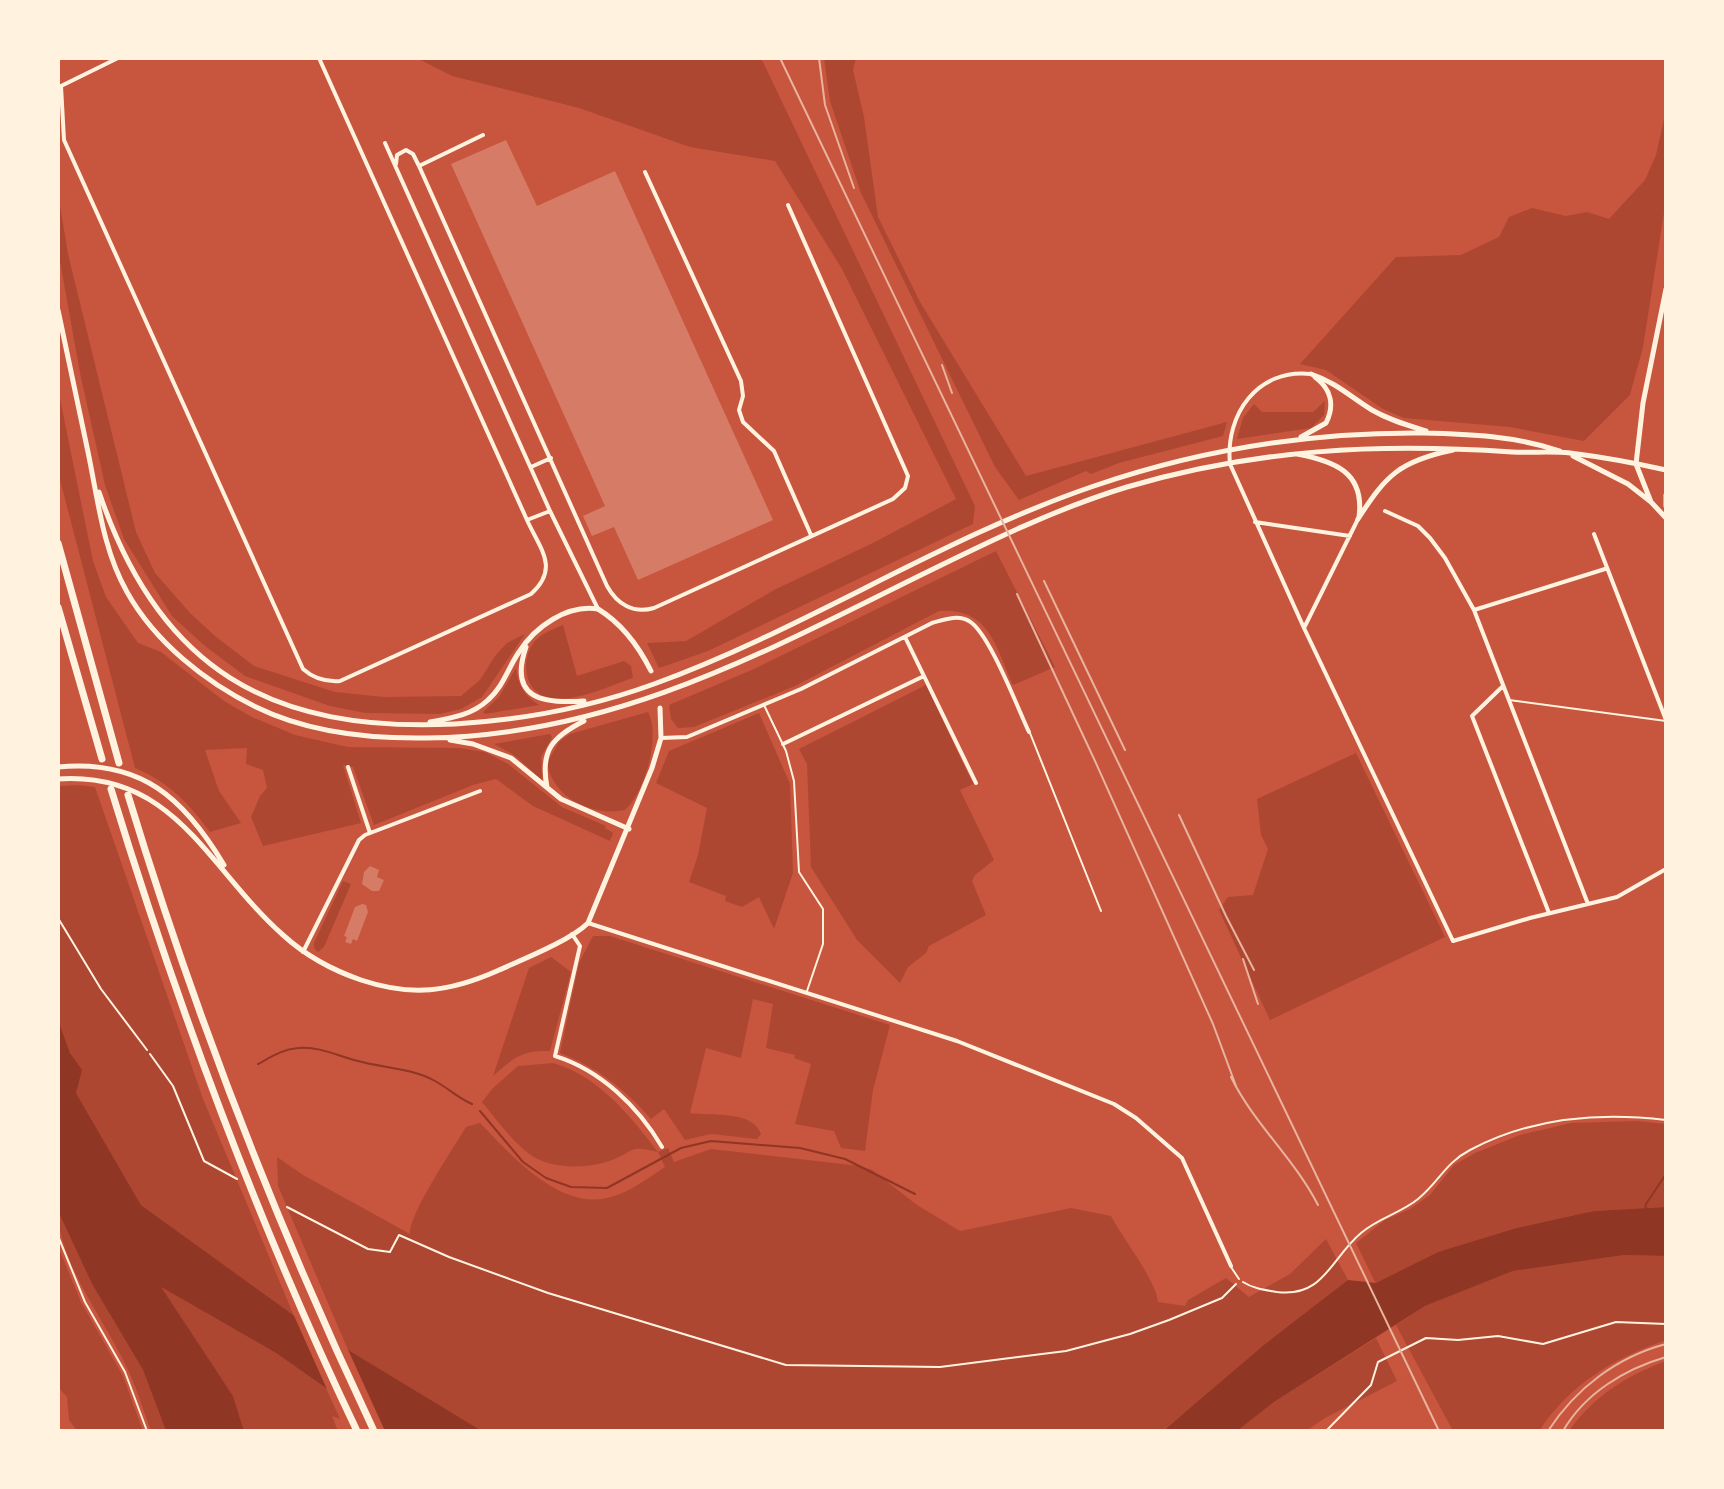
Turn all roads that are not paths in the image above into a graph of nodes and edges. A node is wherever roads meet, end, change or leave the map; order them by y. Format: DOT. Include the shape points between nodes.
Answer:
graph roads {
  1 [pos="118,58"];
  2 [pos="319,58"];
  3 [pos="483,135"];
  4 [pos="385,143"];
  5 [pos="419,166"];
  6 [pos="645,172"];
  7 [pos="400,177"];
  8 [pos="788,205"];
  9 [pos="1666,289"];
  10 [pos="58,310"];
  11 [pos="1311,374"];
  12 [pos="1435,434"];
  13 [pos="1283,442"];
  14 [pos="1465,447"];
  15 [pos="1292,453"];
  16 [pos="1566,453"];
  17 [pos="551,458"];
  18 [pos="1636,464"];
  19 [pos="531,467"];
  20 [pos="1666,470"];
  21 [pos="92,471"];
  22 [pos="1666,495"];
  23 [pos="1651,502"];
  24 [pos="1666,506"];
  25 [pos="550,511"];
  26 [pos="1385,511"];
  27 [pos="1666,518"];
  28 [pos="1358,519"];
  29 [pos="527,520"];
  30 [pos="1255,522"];
  31 [pos="1594,534"];
  32 [pos="811,535"];
  33 [pos="1350,536"];
  34 [pos="58,543"];
  35 [pos="1606,569"];
  36 [pos="58,607"];
  37 [pos="598,609"];
  38 [pos="1474,610"];
  39 [pos="1304,628"];
  40 [pos="905,637"];
  41 [pos="530,638"];
  42 [pos="651,671"];
  43 [pos="924,676"];
  44 [pos="1503,686"];
  45 [pos="1508,699"];
  46 [pos="601,700"];
  47 [pos="763,705"];
  48 [pos="660,708"];
  49 [pos="605,713"];
  50 [pos="1666,721"];
  51 [pos="409,725"];
  52 [pos="1029,732"];
  53 [pos="437,738"];
  54 [pos="661,738"];
  55 [pos="783,744"];
  56 [pos="102,759"];
  57 [pos="119,763"];
  58 [pos="58,767"];
  59 [pos="348,767"];
  60 [pos="58,779"];
  61 [pos="976,783"];
  62 [pos="547,788"];
  63 [pos="111,789"];
  64 [pos="480,791"];
  65 [pos="128,795"];
  66 [pos="629,829"];
  67 [pos="370,833"];
  68 [pos="1666,869"];
  69 [pos="230,876"];
  70 [pos="1588,904"];
  71 [pos="1101,911"];
  72 [pos="1549,913"];
  73 [pos="58,918"];
  74 [pos="588,923"];
  75 [pos="572,934"];
  76 [pos="303,952"];
  77 [pos="807,992"];
  78 [pos="147,1050"];
  79 [pos="662,1147"];
  80 [pos="1231,1266"];
  81 [pos="1239,1279"];
  82 [pos="357,1431"];
  83 [pos="374,1431"];
  1 -- 29 [label="street" via="61,86 64,140 303,669 329,682 340,681 531,594 547,569"];
  2 -- 29 [label="street"];
  3 -- 5 [label="street"];
  4 -- 7 [label="street"];
  5 -- 7 [label="street" via="411,152 401,151 396,158"];
  5 -- 17 [label="street"];
  6 -- 32 [label="street" via="741,381 743,422 774,451"];
  7 -- 19 [label="street"];
  8 -- 32 [label="street" via="908,476 905,488 893,499"];
  9 -- 18 [label="main road"];
  10 -- 21 [label="main road"];
  11 -- 12 [label="main road" via="1390,419"];
  11 -- 13 [label="main road" via="1327,388 1329,418 1313,432"];
  11 -- 30 [label="street" via="1291,372 1263,385 1238,413 1231,430 1234,476"];
  12 -- 13 [label="main road"];
  12 -- 16 [label="main road" via="1529,440"];
  13 -- 46 [label="main road" via="1124,476 1034,508 749,644"];
  14 -- 15 [label="main road" via="1377,446"];
  14 -- 16 [label="main road"];
  14 -- 28 [label="main road" via="1430,455 1389,475"];
  15 -- 28 [label="main road" via="1342,468 1358,489"];
  15 -- 49 [label="main road" via="1126,488 1039,520 676,690"];
  16 -- 18 [label="main road"];
  16 -- 23 [label="main road" via="1628,484"];
  17 -- 19 [label="street"];
  17 -- 32 [label="street" via="607,586 632,609 654,608"];
  18 -- 20 [label="main road"];
  18 -- 23 [label="main road"];
  19 -- 25 [label="street"];
  21 -- 51 [label="main road" via="137,581 167,623 205,659 251,689 301,711 350,722"];
  21 -- 53 [label="main road" via="106,541 126,592 151,626 197,670 253,705 314,728"];
  22 -- 24 [label="main road"];
  23 -- 27 [label="main road"];
  25 -- 29 [label="street"];
  25 -- 37 [label="street"];
  26 -- 38 [label="street" via="1430,538"];
  28 -- 33 [label="street"];
  30 -- 33 [label="street"];
  30 -- 39 [label="street"];
  31 -- 35 [label="street"];
  33 -- 39 [label="street"];
  34 -- 57 [label="highway"];
  35 -- 38 [label="street"];
  35 -- 50 [label="street"];
  36 -- 56 [label="highway"];
  37 -- 41 [label="main road" via="564,614"];
  37 -- 42 [label="main road" via="634,643"];
  38 -- 44 [label="street"];
  39 -- 72 [label="street" via="1453,941"];
  40 -- 43 [label="street"];
  40 -- 47 [label="street"];
  40 -- 52 [label="street" via="955,617 969,621 986,639"];
  41 -- 46 [label="main road" via="521,668 535,697 552,702"];
  41 -- 51 [label="main road" via="497,690 478,708"];
  43 -- 55 [label="street"];
  43 -- 61 [label="street"];
  44 -- 45 [label="street"];
  44 -- 72 [label="street" via="1472,716"];
  45 -- 50 [label="lane"];
  45 -- 70 [label="street"];
  46 -- 51 [label="main road" via="503,719"];
  47 -- 54 [label="street" via="687,737"];
  47 -- 55 [label="lane"];
  48 -- 54 [label="main road"];
  49 -- 53 [label="main road" via="518,731"];
  49 -- 62 [label="main road" via="573,727 548,749 543,764"];
  52 -- 71 [label="lane"];
  53 -- 62 [label="main road" via="511,758"];
  54 -- 66 [label="main road"];
  55 -- 77 [label="lane" via="794,781 799,872 823,909 823,944"];
  58 -- 69 [label="main road" via="118,771 148,782 177,801"];
  59 -- 67 [label="street"];
  60 -- 69 [label="main road" via="95,780 152,800"];
  62 -- 66 [label="main road" via="579,809"];
  63 -- 82 [label="highway" via="168,968 231,1136"];
  64 -- 67 [label="street"];
  65 -- 83 [label="highway" via="241,1120"];
  66 -- 74 [label="main road"];
  67 -- 76 [label="street" via="359,840"];
  68 -- 70 [label="street" via="1627,893"];
  69 -- 76 [label="main road"];
  70 -- 72 [label="street"];
  73 -- 78 [label="lane" via="101,989"];
  74 -- 75 [label="main road"];
  74 -- 77 [label="street"];
  75 -- 76 [label="main road" via="471,982 429,991 368,982"];
  75 -- 79 [label="street" via="580,946 555,1056 611,1086"];
  77 -- 80 [label="street" via="957,1041 1114,1104 1136,1118 1182,1158"];
  80 -- 81 [label="lane"];
}
